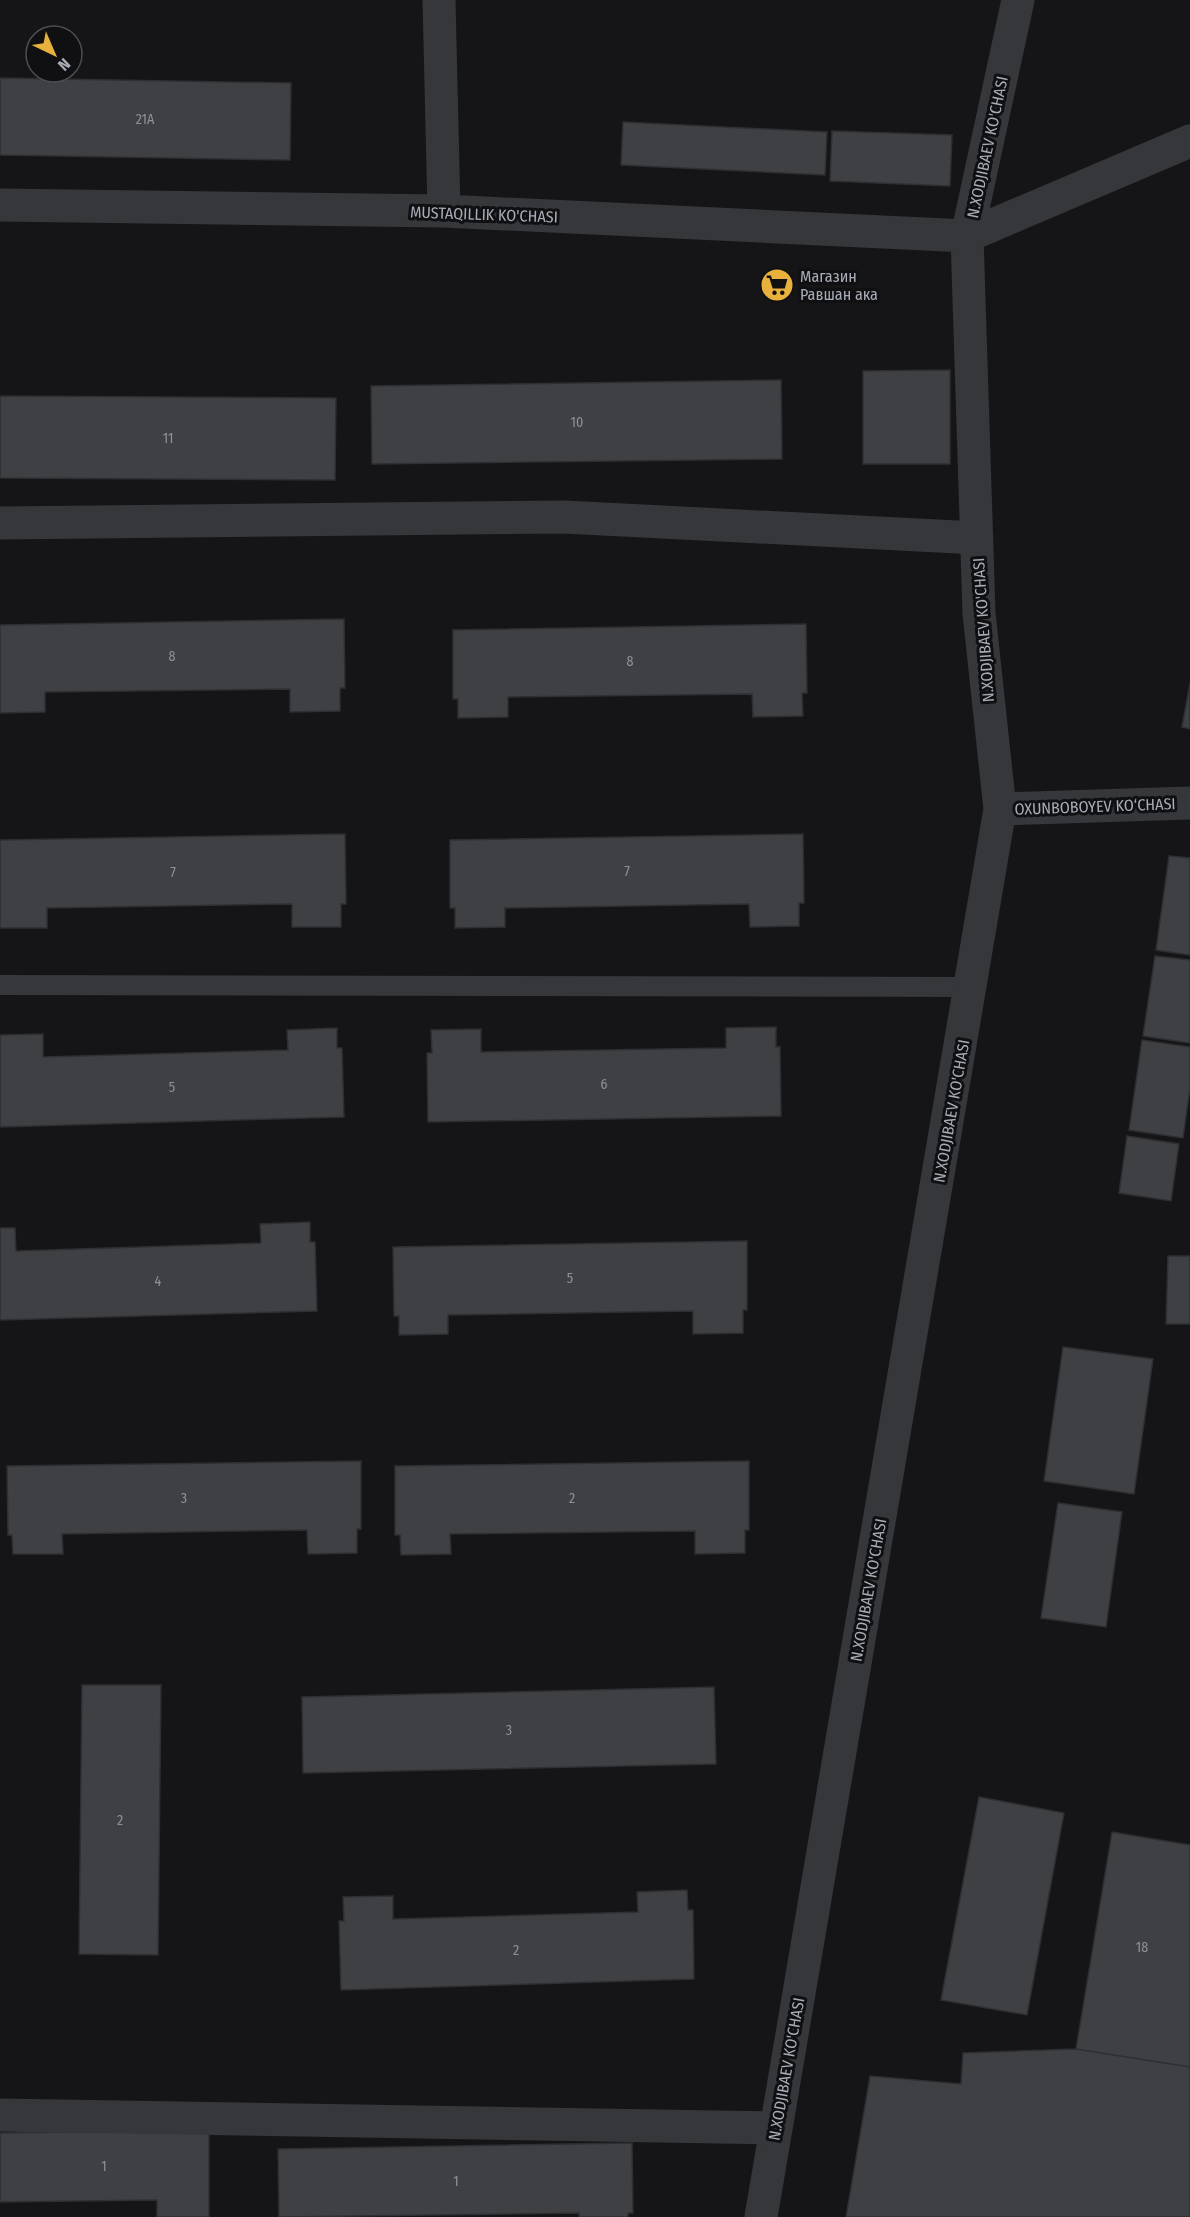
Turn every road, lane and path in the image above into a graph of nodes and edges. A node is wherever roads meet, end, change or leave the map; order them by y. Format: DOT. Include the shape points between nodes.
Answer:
graph roads {
  1 [pos="439,0"];
  2 [pos="1018,0"];
  3 [pos="1190,141"];
  4 [pos="0,205"];
  5 [pos="444,211"];
  6 [pos="967,236"];
  7 [pos="0,523"];
  8 [pos="977,538"];
  9 [pos="1190,802"];
  10 [pos="1000,809"];
  11 [pos="0,984"];
  12 [pos="972,987"];
  13 [pos="0,2115"];
  14 [pos="776,2128"];
  15 [pos="761,2217"];
  1 -- 5 [label="street"];
  2 -- 6 [label="street, N.XODJIBAEV KO'CHASI"];
  3 -- 6 [label="street"];
  4 -- 5 [label="street, MUSTAQILLIK KO'CHASI"];
  5 -- 6 [label="street, MUSTAQILLIK KO'CHASI"];
  6 -- 8 [label="street, N.XODJIBAEV KO'CHASI"];
  7 -- 8 [label="street" via="564,517"];
  8 -- 10 [label="street, N.XODJIBAEV KO'CHASI" via="979,613"];
  9 -- 10 [label="street, OXUNBOBOYEV KO‘CHASI"];
  10 -- 12 [label="street, N.XODJIBAEV KO'CHASI"];
  11 -- 12 [label="lane"];
  12 -- 14 [label="street, N.XODJIBAEV KO'CHASI"];
  13 -- 14 [label="street"];
  14 -- 15 [label="street, N.XODJIBAEV KO'CHASI"];
}
